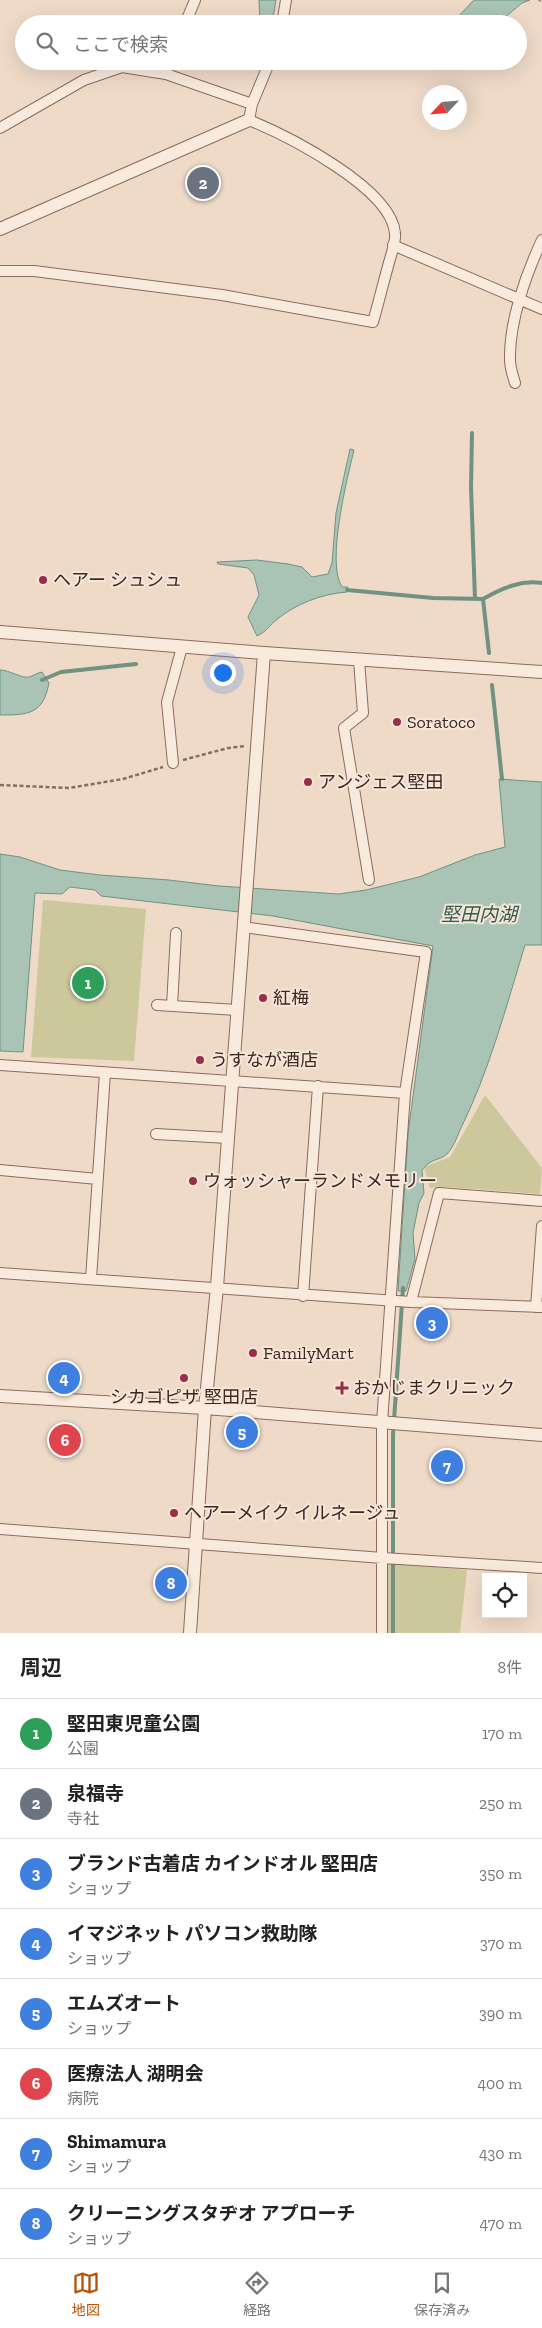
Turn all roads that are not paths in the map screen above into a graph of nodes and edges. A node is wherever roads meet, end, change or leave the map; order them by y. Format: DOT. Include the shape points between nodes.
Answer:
graph roads {
  1 [pos="196,0"];
  2 [pos="286,0"];
  3 [pos="189,15"];
  4 [pos="284,15"];
  5 [pos="113,70"];
  6 [pos="141,70"];
  7 [pos="167,70"];
  8 [pos="266,70"];
  9 [pos="166,74"];
  10 [pos="252,104"];
  11 [pos="249,120"];
  12 [pos="0,128"];
  13 [pos="0,229"];
  14 [pos="542,240"];
  15 [pos="393,244"];
  16 [pos="0,271"];
  17 [pos="520,299"];
  18 [pos="542,309"];
  19 [pos="515,383"];
  20 [pos="0,632"];
  21 [pos="182,647"];
  22 [pos="264,653"];
  23 [pos="359,660"];
  24 [pos="542,672"];
  25 [pos="173,763"];
  26 [pos="368,880"];
  27 [pos="243,921"];
  28 [pos="176,933"];
  29 [pos="157,1005"];
  30 [pos="172,1006"];
  31 [pos="237,1010"];
  32 [pos="0,1065"];
  33 [pos="105,1073"];
  34 [pos="232,1081"];
  35 [pos="318,1086"];
  36 [pos="405,1093"];
  37 [pos="156,1134"];
  38 [pos="228,1138"];
  39 [pos="0,1170"];
  40 [pos="98,1179"];
  41 [pos="542,1201"];
  42 [pos="542,1226"];
  43 [pos="0,1273"];
  44 [pos="91,1279"];
  45 [pos="217,1287"];
  46 [pos="303,1296"];
  47 [pos="390,1301"];
  48 [pos="412,1302"];
  49 [pos="539,1307"];
  50 [pos="0,1396"];
  51 [pos="205,1408"];
  52 [pos="382,1423"];
  53 [pos="542,1434"];
  54 [pos="0,1529"];
  55 [pos="196,1544"];
  56 [pos="383,1558"];
  57 [pos="542,1568"];
  58 [pos="190,1633"];
  59 [pos="382,1633"];
  1 -- 3 [label="street"];
  2 -- 4 [label="street"];
  5 -- 12 [label="street" via="84,80"];
  6 -- 9 [label="street"];
  7 -- 9 [label="street"];
  8 -- 10 [label="street"];
  9 -- 10 [label="street"];
  10 -- 11 [label="street"];
  11 -- 13 [label="street"];
  11 -- 15 [label="street" via="325,160 375,195 385,207 395,233"];
  14 -- 17 [label="street"];
  15 -- 16 [label="street" via="374,322 222,295 34,271"];
  15 -- 17 [label="street"];
  17 -- 18 [label="street"];
  17 -- 19 [label="street" via="510,361"];
  20 -- 21 [label="street"];
  21 -- 22 [label="street"];
  21 -- 25 [label="street" via="167,702"];
  22 -- 23 [label="street"];
  22 -- 27 [label="street"];
  23 -- 24 [label="street"];
  23 -- 26 [label="street" via="363,713 344,728"];
  27 -- 31 [label="street"];
  27 -- 36 [label="street" via="426,952"];
  28 -- 30 [label="street"];
  29 -- 30 [label="street"];
  30 -- 31 [label="street"];
  31 -- 34 [label="street"];
  32 -- 33 [label="street"];
  33 -- 34 [label="street"];
  33 -- 40 [label="street"];
  34 -- 35 [label="street"];
  34 -- 38 [label="street"];
  35 -- 36 [label="street"];
  35 -- 46 [label="street"];
  36 -- 47 [label="street"];
  37 -- 38 [label="street"];
  38 -- 45 [label="street"];
  39 -- 40 [label="street"];
  40 -- 44 [label="street"];
  41 -- 48 [label="street" via="439,1194"];
  42 -- 49 [label="street"];
  43 -- 44 [label="street"];
  44 -- 45 [label="street"];
  45 -- 46 [label="street"];
  45 -- 51 [label="street"];
  46 -- 47 [label="street"];
  47 -- 48 [label="street"];
  47 -- 52 [label="street"];
  48 -- 49 [label="street"];
  50 -- 51 [label="street"];
  51 -- 52 [label="street"];
  51 -- 55 [label="street"];
  52 -- 53 [label="street"];
  52 -- 56 [label="street"];
  54 -- 55 [label="street"];
  55 -- 56 [label="street"];
  55 -- 58 [label="street"];
  56 -- 57 [label="street"];
  56 -- 59 [label="street"];
}
